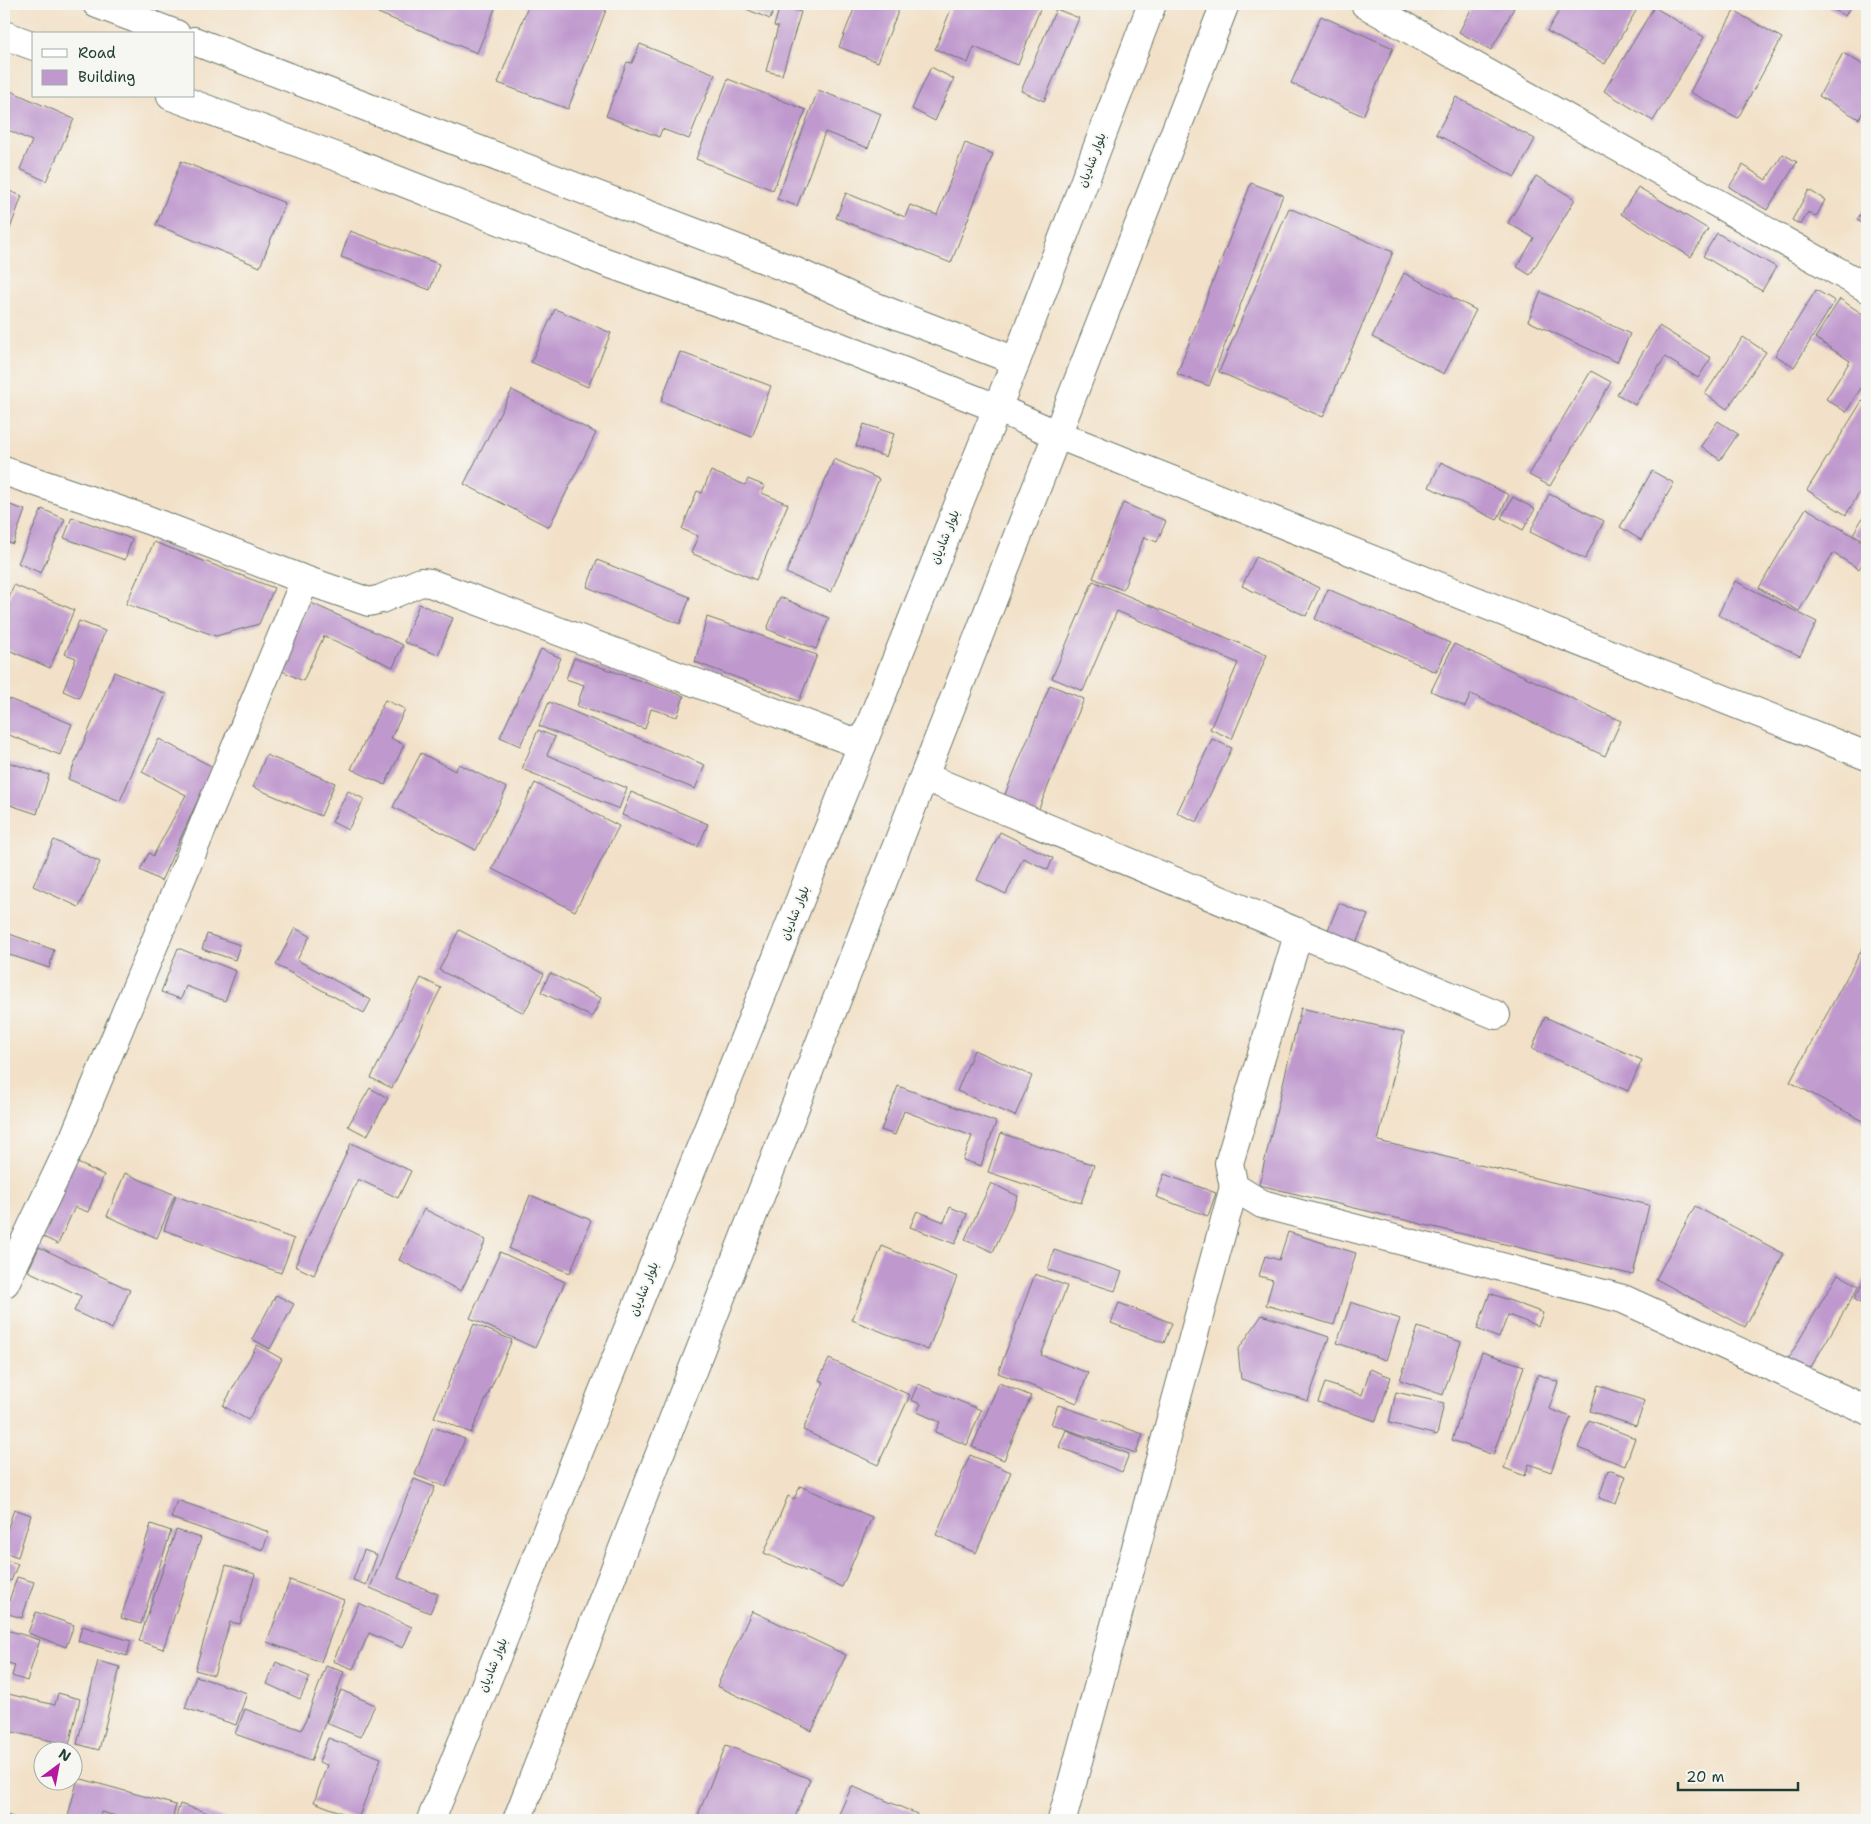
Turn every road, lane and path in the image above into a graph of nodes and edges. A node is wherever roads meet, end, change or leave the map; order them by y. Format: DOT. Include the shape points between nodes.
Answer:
graph roads {
  1 [pos="97,4"];
  2 [pos="1152,4"];
  3 [pos="1225,4"];
  4 [pos="1365,4"];
  5 [pos="171,32"];
  6 [pos="4,35"];
  7 [pos="195,41"];
  8 [pos="32,45"];
  9 [pos="176,98"];
  10 [pos="1867,288"];
  11 [pos="1016,361"];
  12 [pos="997,408"];
  13 [pos="1058,435"];
  14 [pos="4,471"];
  15 [pos="305,580"];
  16 [pos="862,746"];
  17 [pos="1867,756"];
  18 [pos="925,777"];
  19 [pos="1299,932"];
  20 [pos="1496,1015"];
  21 [pos="1234,1187"];
  22 [pos="5,1283"];
  23 [pos="1867,1410"];
  24 [pos="431,1820"];
  25 [pos="517,1820"];
  26 [pos="1062,1820"];
  1 -- 5 [label="street"];
  2 -- 11 [label="street, بلوار شادیان"];
  3 -- 13 [label="street"];
  4 -- 10 [label="street"];
  6 -- 8 [label="street"];
  7 -- 11 [label="street" via="746,252 858,300"];
  9 -- 12 [label="street"];
  11 -- 12 [label="street, بلوار شادیان"];
  12 -- 13 [label="street"];
  12 -- 16 [label="street, بلوار شادیان"];
  13 -- 17 [label="street"];
  13 -- 18 [label="street"];
  14 -- 15 [label="street" via="148,520"];
  15 -- 16 [label="street" via="369,602 421,582 430,582"];
  15 -- 22 [label="street" via="73,1140"];
  16 -- 24 [label="street, بلوار شادیان"];
  18 -- 19 [label="street"];
  18 -- 25 [label="street"];
  19 -- 20 [label="street"];
  19 -- 21 [label="street" via="1230,1163"];
  21 -- 23 [label="street" via="1262,1204 1623,1298"];
  21 -- 26 [label="street"];
}
